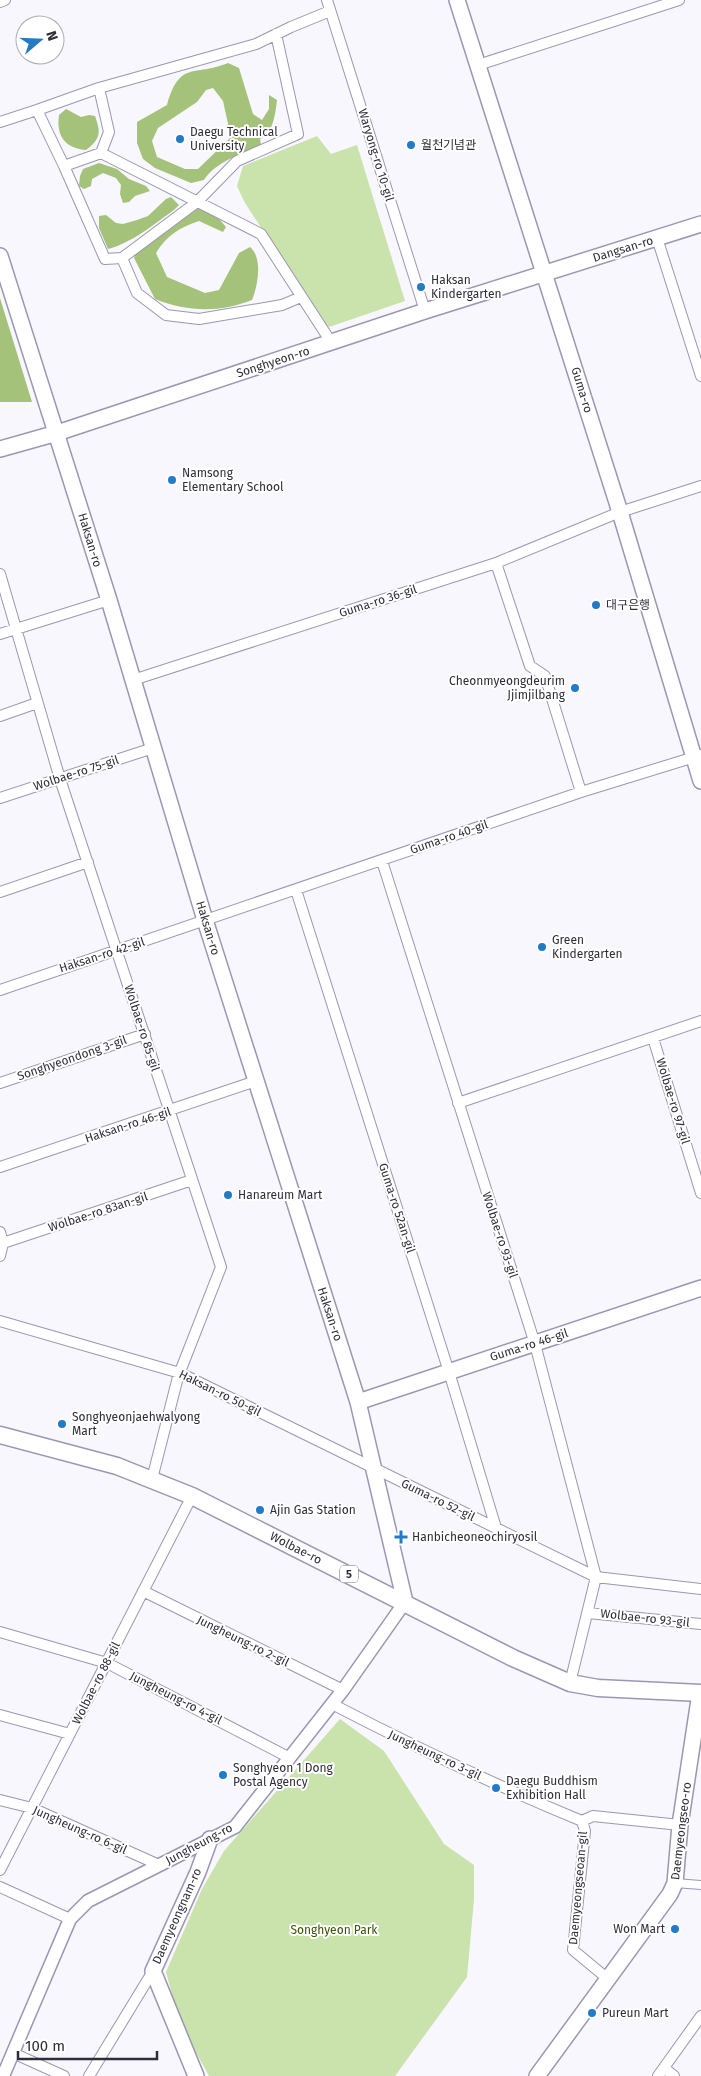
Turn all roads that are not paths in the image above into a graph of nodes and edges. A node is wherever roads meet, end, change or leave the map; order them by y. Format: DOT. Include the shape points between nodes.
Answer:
graph roads {
  1 [pos="5,0"];
  2 [pos="327,0"];
  3 [pos="457,0"];
  4 [pos="679,0"];
  5 [pos="0,2"];
  6 [pos="330,11"];
  7 [pos="276,34"];
  8 [pos="478,65"];
  9 [pos="99,88"];
  10 [pos="36,110"];
  11 [pos="0,122"];
  12 [pos="101,154"];
  13 [pos="64,166"];
  14 [pos="197,202"];
  15 [pos="701,224"];
  16 [pos="657,238"];
  17 [pos="0,256"];
  18 [pos="122,258"];
  19 [pos="545,273"];
  20 [pos="301,297"];
  21 [pos="425,311"];
  22 [pos="331,342"];
  23 [pos="701,376"];
  24 [pos="57,433"];
  25 [pos="0,449"];
  26 [pos="701,486"];
  27 [pos="620,512"];
  28 [pos="496,563"];
  29 [pos="0,574"];
  30 [pos="108,600"];
  31 [pos="16,629"];
  32 [pos="0,634"];
  33 [pos="133,680"];
  34 [pos="36,703"];
  35 [pos="0,716"];
  36 [pos="153,748"];
  37 [pos="697,756"];
  38 [pos="60,778"];
  39 [pos="701,781"];
  40 [pos="581,792"];
  41 [pos="0,798"];
  42 [pos="382,861"];
  43 [pos="88,862"];
  44 [pos="296,890"];
  45 [pos="0,892"];
  46 [pos="205,920"];
  47 [pos="117,949"];
  48 [pos="0,990"];
  49 [pos="701,1022"];
  50 [pos="144,1034"];
  51 [pos="653,1038"];
  52 [pos="256,1081"];
  53 [pos="0,1083"];
  54 [pos="458,1103"];
  55 [pos="170,1111"];
  56 [pos="0,1167"];
  57 [pos="192,1180"];
  58 [pos="701,1193"];
  59 [pos="0,1232"];
  60 [pos="3,1243"];
  61 [pos="0,1256"];
  62 [pos="701,1288"];
  63 [pos="0,1321"];
  64 [pos="534,1344"];
  65 [pos="180,1372"];
  66 [pos="449,1372"];
  67 [pos="358,1402"];
  68 [pos="0,1434"];
  69 [pos="374,1468"];
  70 [pos="152,1479"];
  71 [pos="192,1496"];
  72 [pos="496,1528"];
  73 [pos="596,1577"];
  74 [pos="701,1589"];
  75 [pos="144,1591"];
  76 [pos="406,1602"];
  77 [pos="588,1613"];
  78 [pos="701,1624"];
  79 [pos="0,1632"];
  80 [pos="107,1663"];
  81 [pos="570,1683"];
  82 [pos="343,1690"];
  83 [pos="701,1693"];
  84 [pos="332,1704"];
  85 [pos="0,1715"];
  86 [pos="70,1734"];
  87 [pos="290,1758"];
  88 [pos="0,1800"];
  89 [pos="32,1808"];
  90 [pos="582,1821"];
  91 [pos="680,1824"];
  92 [pos="210,1840"];
  93 [pos="159,1865"];
  94 [pos="0,1870"];
  95 [pos="675,1883"];
  96 [pos="701,1885"];
  97 [pos="0,1887"];
  98 [pos="70,1919"];
  99 [pos="153,1971"];
  100 [pos="608,1979"];
  101 [pos="701,2016"];
  102 [pos="13,2053"];
  103 [pos="3,2070"];
  104 [pos="661,2072"];
  105 [pos="64,2076"];
  106 [pos="89,2076"];
  107 [pos="196,2076"];
  108 [pos="537,2076"];
  109 [pos="674,2076"];
  1 -- 5 [label="street"];
  2 -- 6 [label="street, Waryong-ro 10-gil"];
  3 -- 8 [label="main road, Guma-ro"];
  4 -- 8 [label="street"];
  6 -- 7 [label="street"];
  6 -- 21 [label="street, Waryong-ro 10-gil"];
  7 -- 9 [label="street" via="256,44"];
  7 -- 14 [label="street" via="298,134 236,161"];
  8 -- 19 [label="main road, Guma-ro"];
  9 -- 10 [label="street"];
  9 -- 12 [label="street" via="109,132"];
  10 -- 11 [label="street"];
  10 -- 13 [label="street"];
  12 -- 13 [label="street"];
  12 -- 14 [label="street"];
  13 -- 18 [label="street" via="105,259"];
  14 -- 18 [label="street"];
  14 -- 20 [label="street" via="261,234"];
  15 -- 16 [label="main road, Dangsan-ro"];
  16 -- 19 [label="main road, Dangsan-ro"];
  16 -- 23 [label="street"];
  17 -- 24 [label="main road, Haksan-ro"];
  18 -- 20 [label="street" via="137,293 166,315 199,319 282,305"];
  19 -- 21 [label="main road, Songhyeon-ro"];
  19 -- 27 [label="main road, Guma-ro"];
  20 -- 22 [label="street"];
  21 -- 22 [label="main road, Songhyeon-ro"];
  22 -- 24 [label="main road, Songhyeon-ro"];
  24 -- 25 [label="main road, Songhyeon-ro"];
  24 -- 30 [label="main road, Haksan-ro"];
  26 -- 27 [label="street, Guma-ro 36-gil"];
  27 -- 28 [label="street, Guma-ro 36-gil"];
  27 -- 37 [label="main road, Guma-ro"];
  28 -- 33 [label="street, Guma-ro 36-gil"];
  28 -- 40 [label="street" via="530,666 545,676"];
  29 -- 31 [label="street, Wolbae-ro 85-gil"];
  30 -- 31 [label="street"];
  30 -- 33 [label="main road, Haksan-ro"];
  31 -- 32 [label="street"];
  31 -- 34 [label="street, Wolbae-ro 85-gil"];
  33 -- 36 [label="main road, Haksan-ro"];
  34 -- 35 [label="street"];
  34 -- 38 [label="street, Wolbae-ro 85-gil"];
  36 -- 38 [label="street, Wolbae-ro 75-gil"];
  36 -- 46 [label="main road, Haksan-ro"];
  37 -- 39 [label="main road, Guma-ro"];
  37 -- 40 [label="street, Guma-ro 40-gil"];
  38 -- 41 [label="street, Wolbae-ro 75-gil"];
  38 -- 43 [label="street, Wolbae-ro 85-gil"];
  40 -- 42 [label="street, Guma-ro 40-gil"];
  42 -- 44 [label="street, Guma-ro 40-gil"];
  42 -- 54 [label="street, Wolbae-ro 93-gil"];
  43 -- 45 [label="street"];
  43 -- 47 [label="street, Wolbae-ro 85-gil"];
  44 -- 46 [label="street, Guma-ro 40-gil"];
  44 -- 66 [label="street, Guma-ro 52an-gil"];
  46 -- 47 [label="street, Haksan-ro 42-gil"];
  46 -- 52 [label="main road, Haksan-ro"];
  47 -- 48 [label="street, Haksan-ro 42-gil"];
  47 -- 50 [label="street, Wolbae-ro 85-gil"];
  49 -- 51 [label="street"];
  50 -- 53 [label="street, Songhyeondong 3-gil"];
  50 -- 55 [label="street, Wolbae-ro 85-gil"];
  51 -- 54 [label="street"];
  51 -- 58 [label="street, Wolbae-ro 97-gil"];
  52 -- 55 [label="street, Haksan-ro 46-gil"];
  52 -- 67 [label="main road, Haksan-ro"];
  54 -- 64 [label="street, Wolbae-ro 93-gil"];
  55 -- 56 [label="street, Haksan-ro 46-gil"];
  55 -- 57 [label="street, Wolbae-ro 85-gil"];
  57 -- 60 [label="street, Wolbae-ro 83an-gil"];
  57 -- 65 [label="street, Wolbae-ro 85-gil" via="221,1267"];
  59 -- 60 [label="street"];
  60 -- 61 [label="street"];
  62 -- 64 [label="main road, Guma-ro 46-gil"];
  63 -- 65 [label="street, Haksan-ro 50-gil"];
  64 -- 66 [label="main road, Guma-ro 46-gil"];
  64 -- 73 [label="street, Wolbae-ro 93-gil"];
  65 -- 69 [label="street, Haksan-ro 50-gil"];
  65 -- 70 [label="street, Wolbae-ro 85-gil"];
  66 -- 67 [label="main road, Guma-ro 46-gil"];
  66 -- 72 [label="street, Guma-ro 52an-gil"];
  67 -- 69 [label="main road, Haksan-ro"];
  68 -- 70 [label="main road, Wolbae-ro / 5" via="117,1466"];
  69 -- 72 [label="street, Guma-ro 52-gil"];
  69 -- 76 [label="main road, Haksan-ro"];
  70 -- 71 [label="main road, Wolbae-ro / 5"];
  71 -- 75 [label="street, Wolbae-ro 88-gil"];
  71 -- 76 [label="main road, Wolbae-ro / 5"];
  72 -- 73 [label="street, Guma-ro 52-gil"];
  73 -- 74 [label="street, Guma-ro 52-gil"];
  73 -- 77 [label="street, Wolbae-ro 93-gil"];
  75 -- 80 [label="street, Wolbae-ro 88-gil"];
  75 -- 82 [label="street, Jungheung-ro 2-gil"];
  76 -- 81 [label="main road, Wolbae-ro / 5" via="513,1658"];
  76 -- 82 [label="street, Jungheung-ro"];
  77 -- 78 [label="street, Wolbae-ro 93-gil"];
  77 -- 81 [label="street, Wolbae-ro 93-gil"];
  79 -- 80 [label="street, Jungheung-ro 4-gil"];
  80 -- 86 [label="street, Wolbae-ro 88-gil"];
  80 -- 87 [label="street, Jungheung-ro 4-gil"];
  81 -- 83 [label="main road, Wolbae-ro / 5" via="598,1688"];
  82 -- 84 [label="street, Jungheung-ro"];
  83 -- 91 [label="main road, Daemyeongseo-ro"];
  84 -- 87 [label="street, Jungheung-ro"];
  84 -- 90 [label="street, Jungheung-ro 3-gil" via="395,1737"];
  85 -- 86 [label="street"];
  86 -- 89 [label="street, Wolbae-ro 88-gil"];
  87 -- 92 [label="street, Jungheung-ro" via="235,1827"];
  88 -- 89 [label="street, Jungheung-ro 6-gil"];
  89 -- 93 [label="street, Jungheung-ro 6-gil"];
  89 -- 94 [label="street, Wolbae-ro 88-gil"];
  90 -- 91 [label="street, Daemyeongseoan-gil" via="593,1816"];
  90 -- 100 [label="street, Daemyeongseoan-gil" via="585,1831 572,1950"];
  91 -- 95 [label="main road, Daemyeongseo-ro"];
  92 -- 93 [label="street, Jungheung-ro"];
  92 -- 99 [label="main road, Daemyeongnam-ro"];
  93 -- 98 [label="street, Jungheung-ro" via="88,1901"];
  95 -- 96 [label="street"];
  95 -- 100 [label="main road, Daemyeongseo-ro"];
  97 -- 98 [label="street"];
  98 -- 102 [label="street, Jungheung-ro"];
  99 -- 106 [label="street"];
  99 -- 107 [label="main road, Daemyeongnam-ro"];
  100 -- 108 [label="main road, Daemyeongseo-ro"];
  101 -- 104 [label="street"];
  102 -- 103 [label="street, Jungheung-ro"];
  102 -- 105 [label="street"];
  104 -- 109 [label="street"];
}
